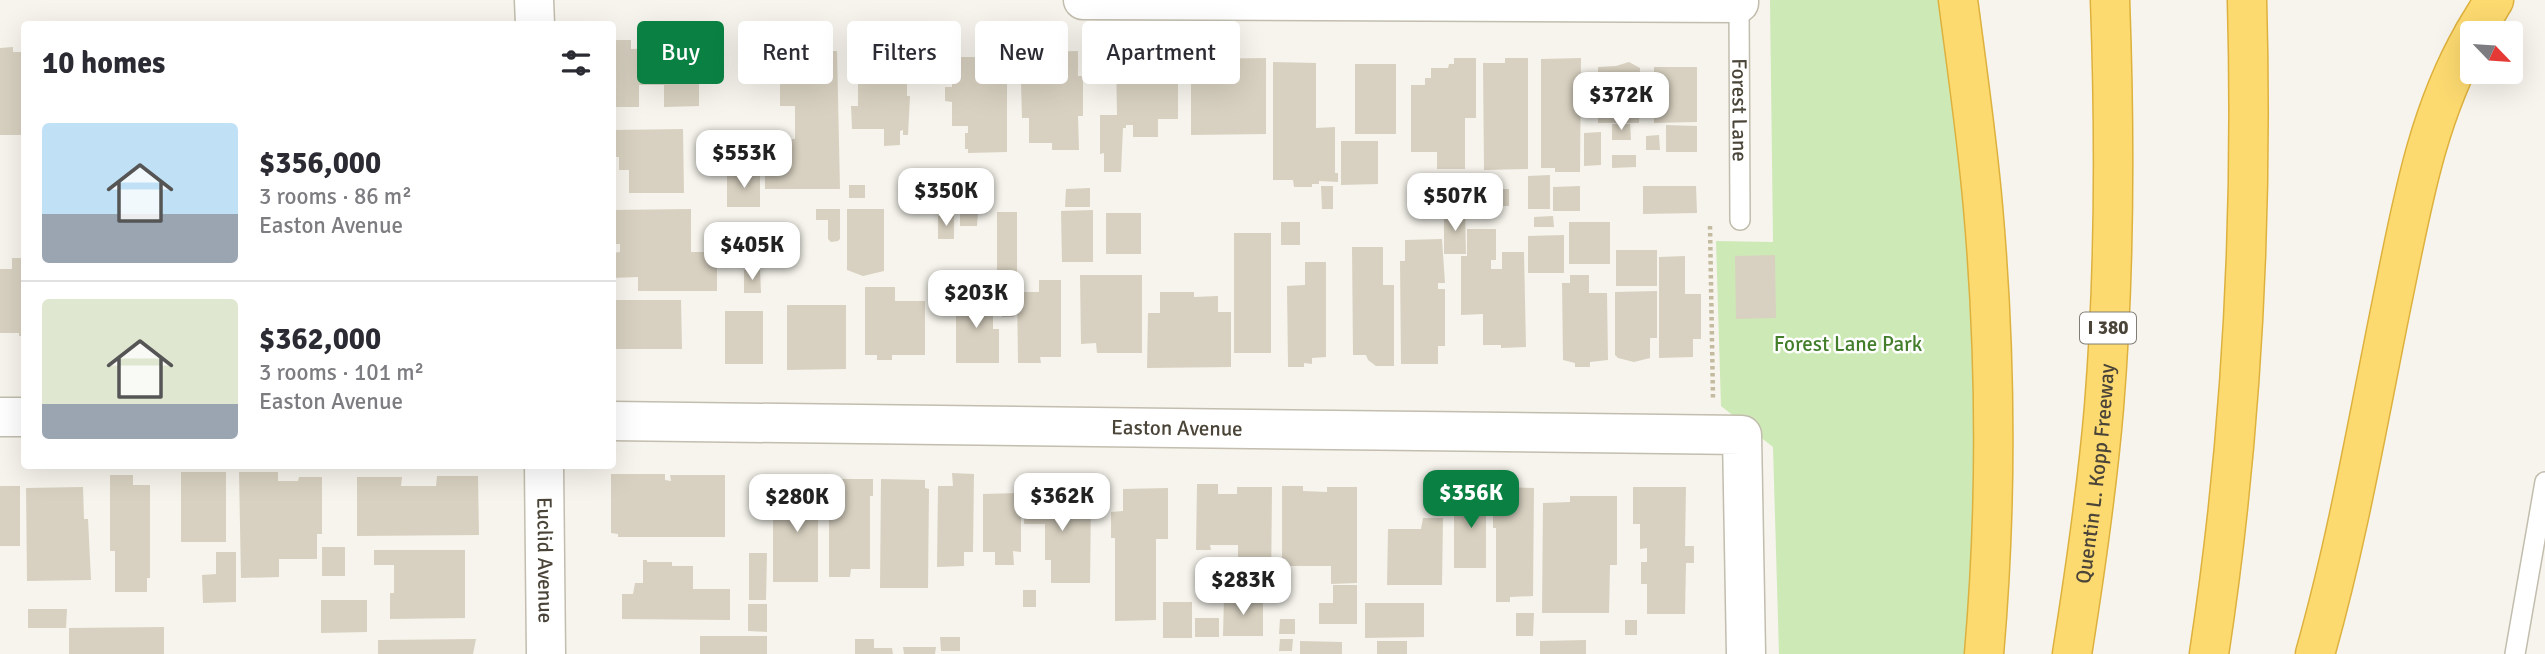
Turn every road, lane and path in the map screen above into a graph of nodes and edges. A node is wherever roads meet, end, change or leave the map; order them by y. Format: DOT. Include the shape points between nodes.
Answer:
graph roads {
  1 [pos="534,0"];
  2 [pos="1083,0"];
  3 [pos="1958,0"];
  4 [pos="2110,0"];
  5 [pos="2247,0"];
  6 [pos="2494,0"];
  7 [pos="1739,1"];
  8 [pos="535,21"];
  9 [pos="2481,21"];
  10 [pos="2460,58"];
  11 [pos="1740,220"];
  12 [pos="0,417"];
  13 [pos="21,417"];
  14 [pos="616,421"];
  15 [pos="1728,435"];
  16 [pos="544,469"];
  17 [pos="2545,482"];
  18 [pos="546,654"];
  19 [pos="1746,654"];
  20 [pos="1984,654"];
  21 [pos="2072,654"];
  22 [pos="2209,654"];
  23 [pos="2315,654"];
  24 [pos="2515,654"];
  1 -- 8 [label="street"];
  2 -- 7 [label="street"];
  3 -- 20 [label="highway" via="1983,206 1991,331 1994,453"];
  4 -- 21 [label="highway, Quentin L. Kopp Freeway / I 380" via="2113,254 2105,395"];
  5 -- 22 [label="highway" via="2247,261 2236,422"];
  6 -- 9 [label="highway"];
  7 -- 11 [label="lane, Forest Lane"];
  10 -- 23 [label="highway" via="2432,124 2414,192 2346,534"];
  11 -- 15 [label="path" via="1710,225"];
  12 -- 13 [label="street"];
  14 -- 15 [label="street, Easton Avenue"];
  15 -- 19 [label="street"];
  16 -- 18 [label="street, Euclid Avenue"];
  17 -- 24 [label="lane"];
}
